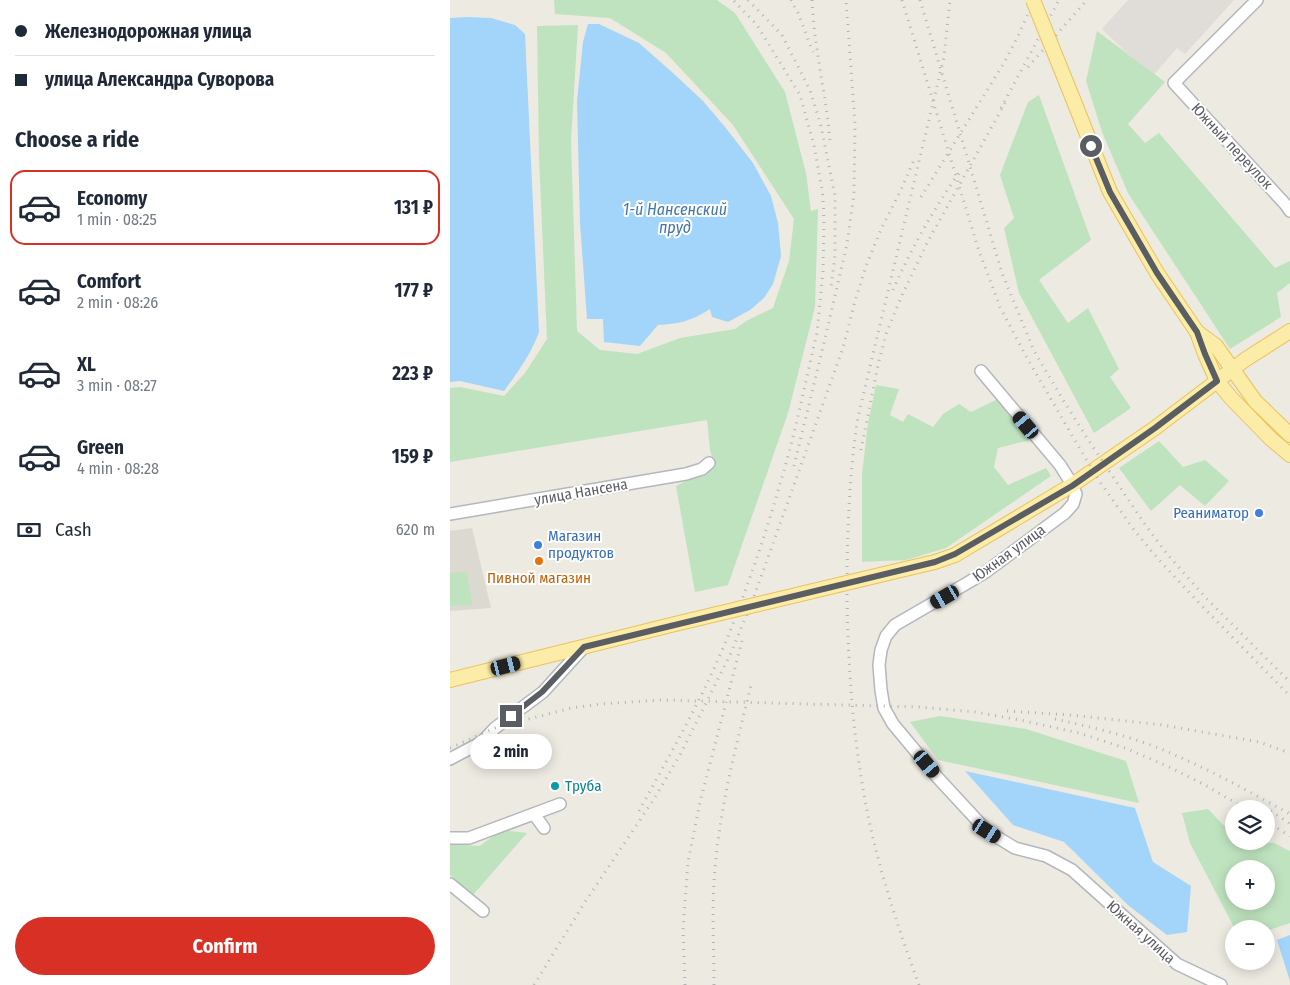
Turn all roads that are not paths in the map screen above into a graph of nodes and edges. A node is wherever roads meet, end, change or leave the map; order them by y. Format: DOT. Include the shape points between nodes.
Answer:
graph roads {
  1 [pos="1033,0"];
  2 [pos="1257,0"];
  3 [pos="1290,211"];
  4 [pos="1290,320"];
  5 [pos="1290,331"];
  6 [pos="1197,332"];
  7 [pos="1232,370"];
  8 [pos="981,371"];
  9 [pos="1217,381"];
  10 [pos="1290,435"];
  11 [pos="1290,456"];
  12 [pos="709,463"];
  13 [pos="1074,490"];
  14 [pos="450,514"];
  15 [pos="584,647"];
  16 [pos="450,680"];
  17 [pos="450,758"];
  18 [pos="560,804"];
  19 [pos="534,814"];
  20 [pos="544,828"];
  21 [pos="450,838"];
  22 [pos="450,884"];
  23 [pos="483,911"];
  24 [pos="1220,985"];
  1 -- 6 [label="main road, bridge" via="1110,192 1157,273"];
  2 -- 3 [label="street, Южный переулок" via="1174,83"];
  4 -- 7 [label="main road" via="1250,346"];
  5 -- 7 [label="main road"];
  6 -- 7 [label="main road" via="1216,346"];
  6 -- 9 [label="main road"];
  7 -- 9 [label="main road"];
  7 -- 10 [label="main road" via="1255,401"];
  8 -- 13 [label="street" via="1060,465"];
  9 -- 11 [label="main road" via="1230,398"];
  9 -- 13 [label="main road"];
  12 -- 14 [label="street, улица Нансена" via="686,474"];
  13 -- 15 [label="main road, bridge" via="935,562"];
  13 -- 24 [label="street, Южная улица" via="1073,504 1065,513 987,571 895,625 886,636 879,665 884,708 912,747 987,831 1015,848 1046,856 1072,870 1177,964"];
  15 -- 16 [label="main road"];
  15 -- 17 [label="street" via="542,692 482,742"];
  18 -- 19 [label="street"];
  19 -- 20 [label="street"];
  19 -- 21 [label="street" via="469,838"];
  22 -- 23 [label="street"];
}
